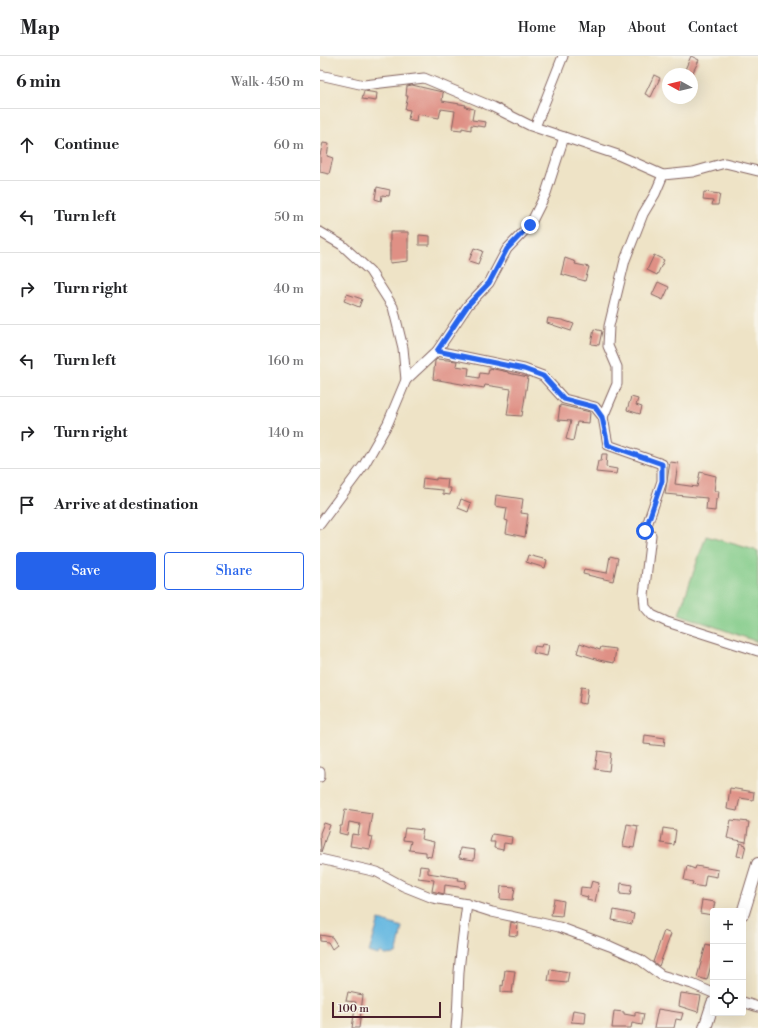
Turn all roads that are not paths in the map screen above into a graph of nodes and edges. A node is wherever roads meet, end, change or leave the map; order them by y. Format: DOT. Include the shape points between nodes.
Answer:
graph roads {
  1 [pos="563,56"];
  2 [pos="320,75"];
  3 [pos="535,127"];
  4 [pos="564,137"];
  5 [pos="758,171"];
  6 [pos="663,175"];
  7 [pos="320,232"];
  8 [pos="437,351"];
  9 [pos="406,380"];
  10 [pos="602,417"];
  11 [pos="320,524"];
  12 [pos="758,651"];
  13 [pos="320,772"];
  14 [pos="320,777"];
  15 [pos="320,859"];
  16 [pos="758,864"];
  17 [pos="467,904"];
  18 [pos="745,908"];
  19 [pos="710,992"];
  20 [pos="746,1003"];
  21 [pos="758,1008"];
  22 [pos="710,1012"];
  23 [pos="456,1028"];
  24 [pos="705,1028"];
  1 -- 3 [label="street"];
  2 -- 3 [label="street" via="364,84 424,78"];
  3 -- 4 [label="street"];
  4 -- 6 [label="street" via="618,155"];
  4 -- 8 [label="street" via="546,193 530,225 507,249 489,283 468,305"];
  5 -- 6 [label="street" via="725,163 693,172"];
  6 -- 10 [label="street" via="642,214 625,260 609,326 608,346 617,367 618,384"];
  7 -- 9 [label="street" via="342,245 370,271 393,307 403,348"];
  8 -- 9 [label="street"];
  8 -- 10 [label="street" via="524,369 543,376 564,399 595,407"];
  9 -- 11 [label="street" via="388,423 364,465"];
  10 -- 12 [label="street" via="608,445 662,464 662,481 645,531 651,535 644,594 645,608 652,615 667,622"];
  13 -- 14 [label="street"];
  15 -- 17 [label="street" via="377,872 433,898"];
  16 -- 18 [label="main road"];
  17 -- 19 [label="street" via="585,936 639,959 661,975"];
  17 -- 23 [label="street" via="460,958"];
  20 -- 21 [label="street"];
  22 -- 24 [label="main road"];
}
